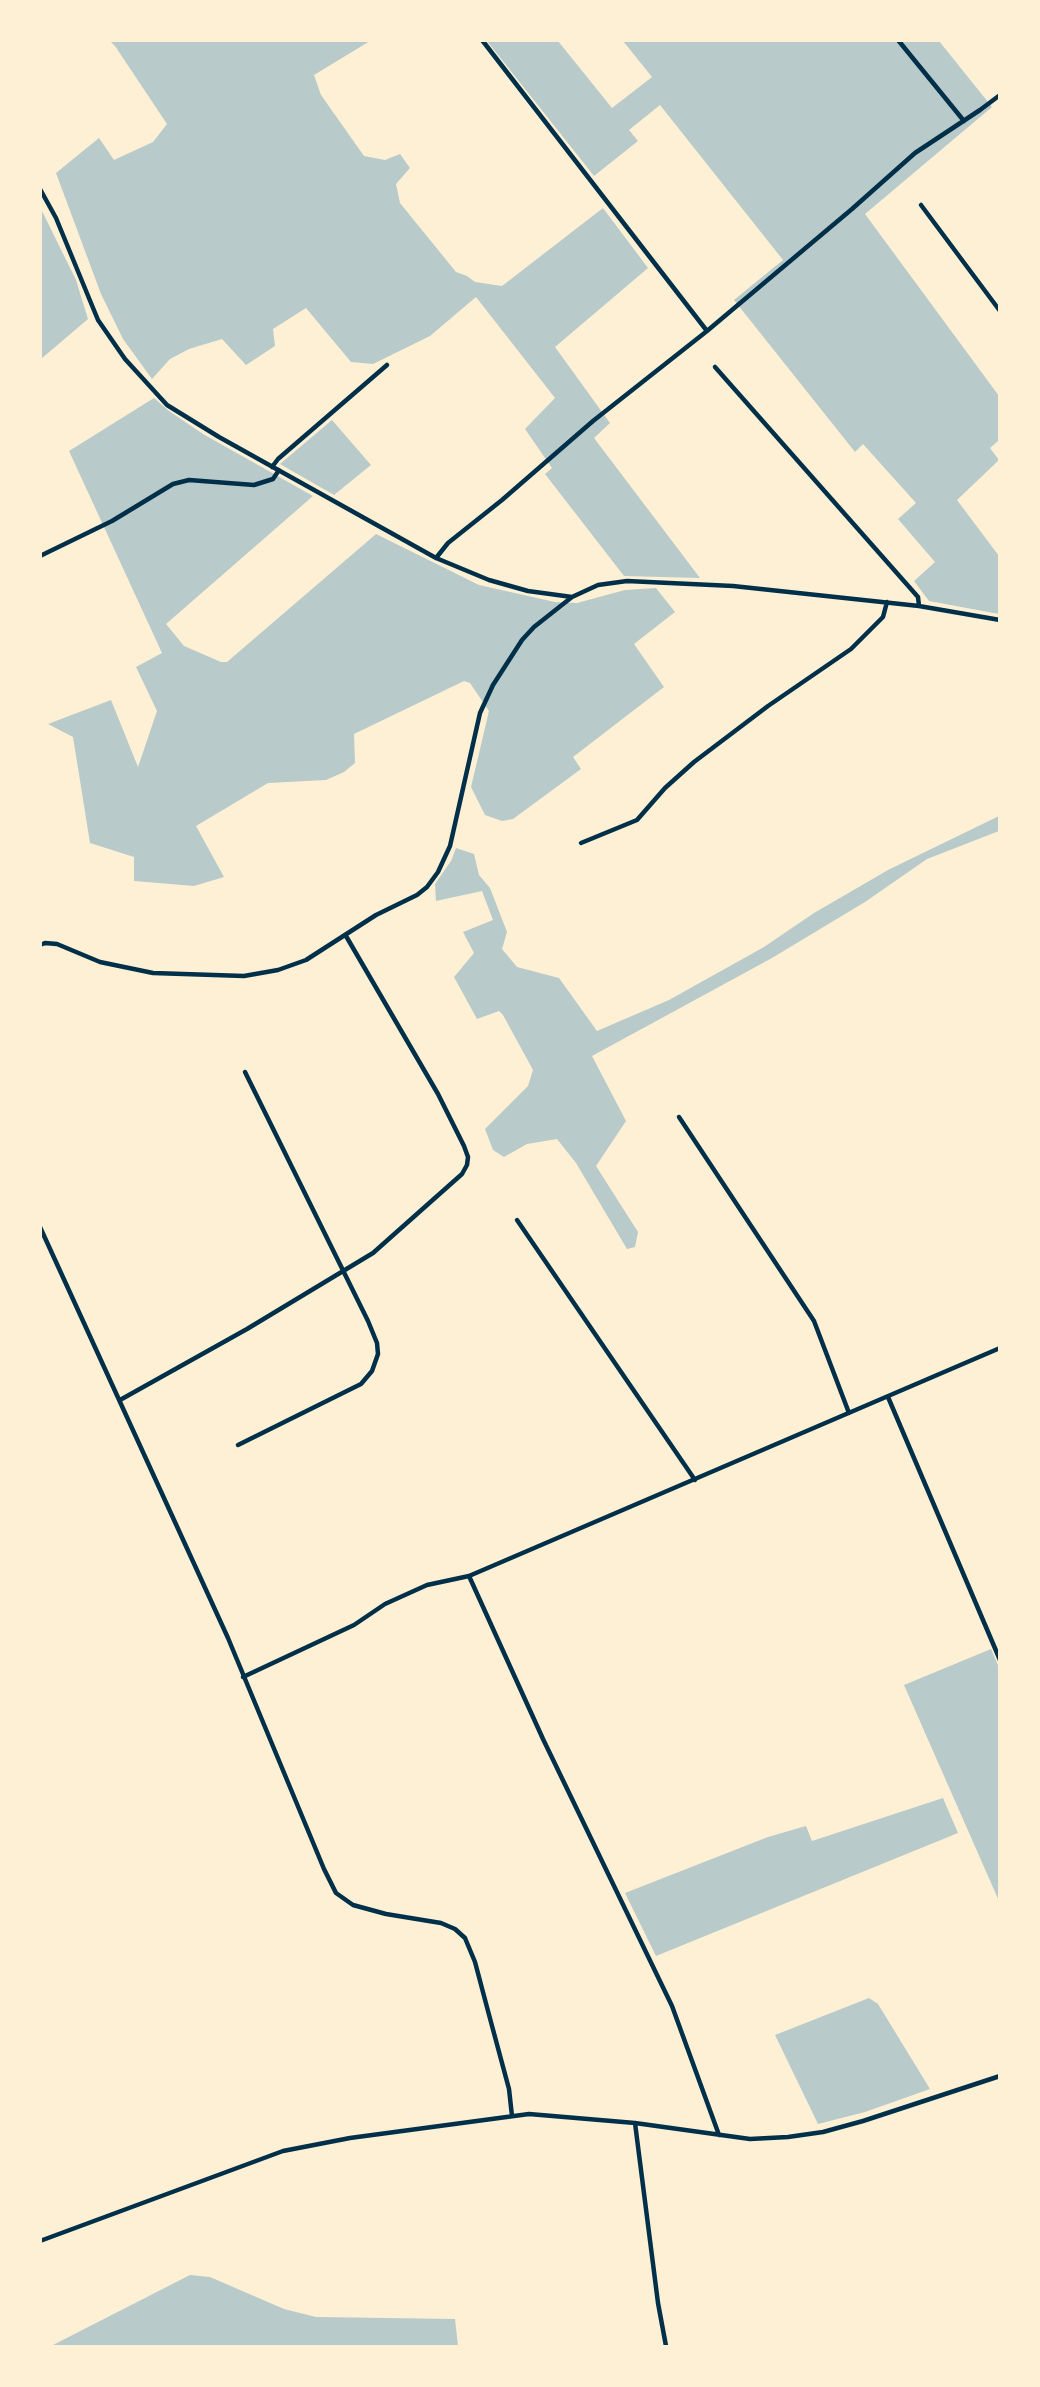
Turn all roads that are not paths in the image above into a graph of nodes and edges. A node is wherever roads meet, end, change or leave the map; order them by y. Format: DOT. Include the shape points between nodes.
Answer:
graph roads {
  1 [pos="482,40"];
  2 [pos="898,40"];
  3 [pos="999,95"];
  4 [pos="963,121"];
  5 [pos="40,189"];
  6 [pos="921,205"];
  7 [pos="999,311"];
  8 [pos="707,331"];
  9 [pos="387,365"];
  10 [pos="715,367"];
  11 [pos="272,467"];
  12 [pos="279,470"];
  13 [pos="40,556"];
  14 [pos="436,558"];
  15 [pos="572,597"];
  16 [pos="888,602"];
  17 [pos="919,606"];
  18 [pos="999,620"];
  19 [pos="580,843"];
  20 [pos="346,936"];
  21 [pos="40,945"];
  22 [pos="245,1071"];
  23 [pos="679,1117"];
  24 [pos="518,1220"];
  25 [pos="40,1227"];
  26 [pos="344,1271"];
  27 [pos="999,1348"];
  28 [pos="888,1397"];
  29 [pos="120,1400"];
  30 [pos="849,1413"];
  31 [pos="238,1446"];
  32 [pos="695,1479"];
  33 [pos="469,1576"];
  34 [pos="999,1660"];
  35 [pos="243,1677"];
  36 [pos="999,2076"];
  37 [pos="512,2116"];
  38 [pos="635,2123"];
  39 [pos="719,2135"];
  40 [pos="40,2241"];
  41 [pos="666,2346"];
  1 -- 8 [label="street"];
  2 -- 4 [label="street"];
  3 -- 4 [label="street"];
  4 -- 8 [label="street" via="915,153"];
  5 -- 11 [label="street" via="98,320 125,359 167,405"];
  6 -- 7 [label="street"];
  8 -- 14 [label="street" via="593,421 448,543"];
  9 -- 11 [label="street"];
  10 -- 17 [label="street" via="918,597"];
  11 -- 12 [label="street"];
  12 -- 13 [label="street" via="273,478 254,485 189,480 173,484 112,521"];
  12 -- 14 [label="street"];
  14 -- 15 [label="street" via="489,580"];
  15 -- 16 [label="street" via="598,585 627,581 733,586"];
  15 -- 20 [label="street" via="522,640 493,685 480,712 450,846 438,872 417,895 376,915"];
  16 -- 17 [label="street"];
  16 -- 19 [label="street" via="883,617 851,649 694,762 637,820"];
  17 -- 18 [label="street"];
  20 -- 21 [label="street" via="306,960 244,976 153,973 99,962 57,944"];
  20 -- 26 [label="street" via="438,1094 468,1157 462,1174 373,1253"];
  22 -- 26 [label="street"];
  23 -- 30 [label="street" via="814,1321"];
  24 -- 32 [label="street"];
  25 -- 29 [label="street"];
  26 -- 29 [label="street"];
  26 -- 31 [label="street" via="377,1343 372,1371 360,1384"];
  27 -- 28 [label="street"];
  28 -- 30 [label="street"];
  28 -- 34 [label="street"];
  29 -- 35 [label="street"];
  30 -- 32 [label="street"];
  32 -- 33 [label="street"];
  33 -- 35 [label="street" via="427,1585 385,1604 354,1625"];
  33 -- 39 [label="street" via="672,2006"];
  35 -- 37 [label="street" via="336,1893 353,1905 441,1923 465,1938 509,2089"];
  36 -- 39 [label="street" via="823,2132 750,2139"];
  37 -- 38 [label="street"];
  37 -- 40 [label="street" via="283,2151"];
  38 -- 39 [label="street"];
  38 -- 41 [label="street"];
}
